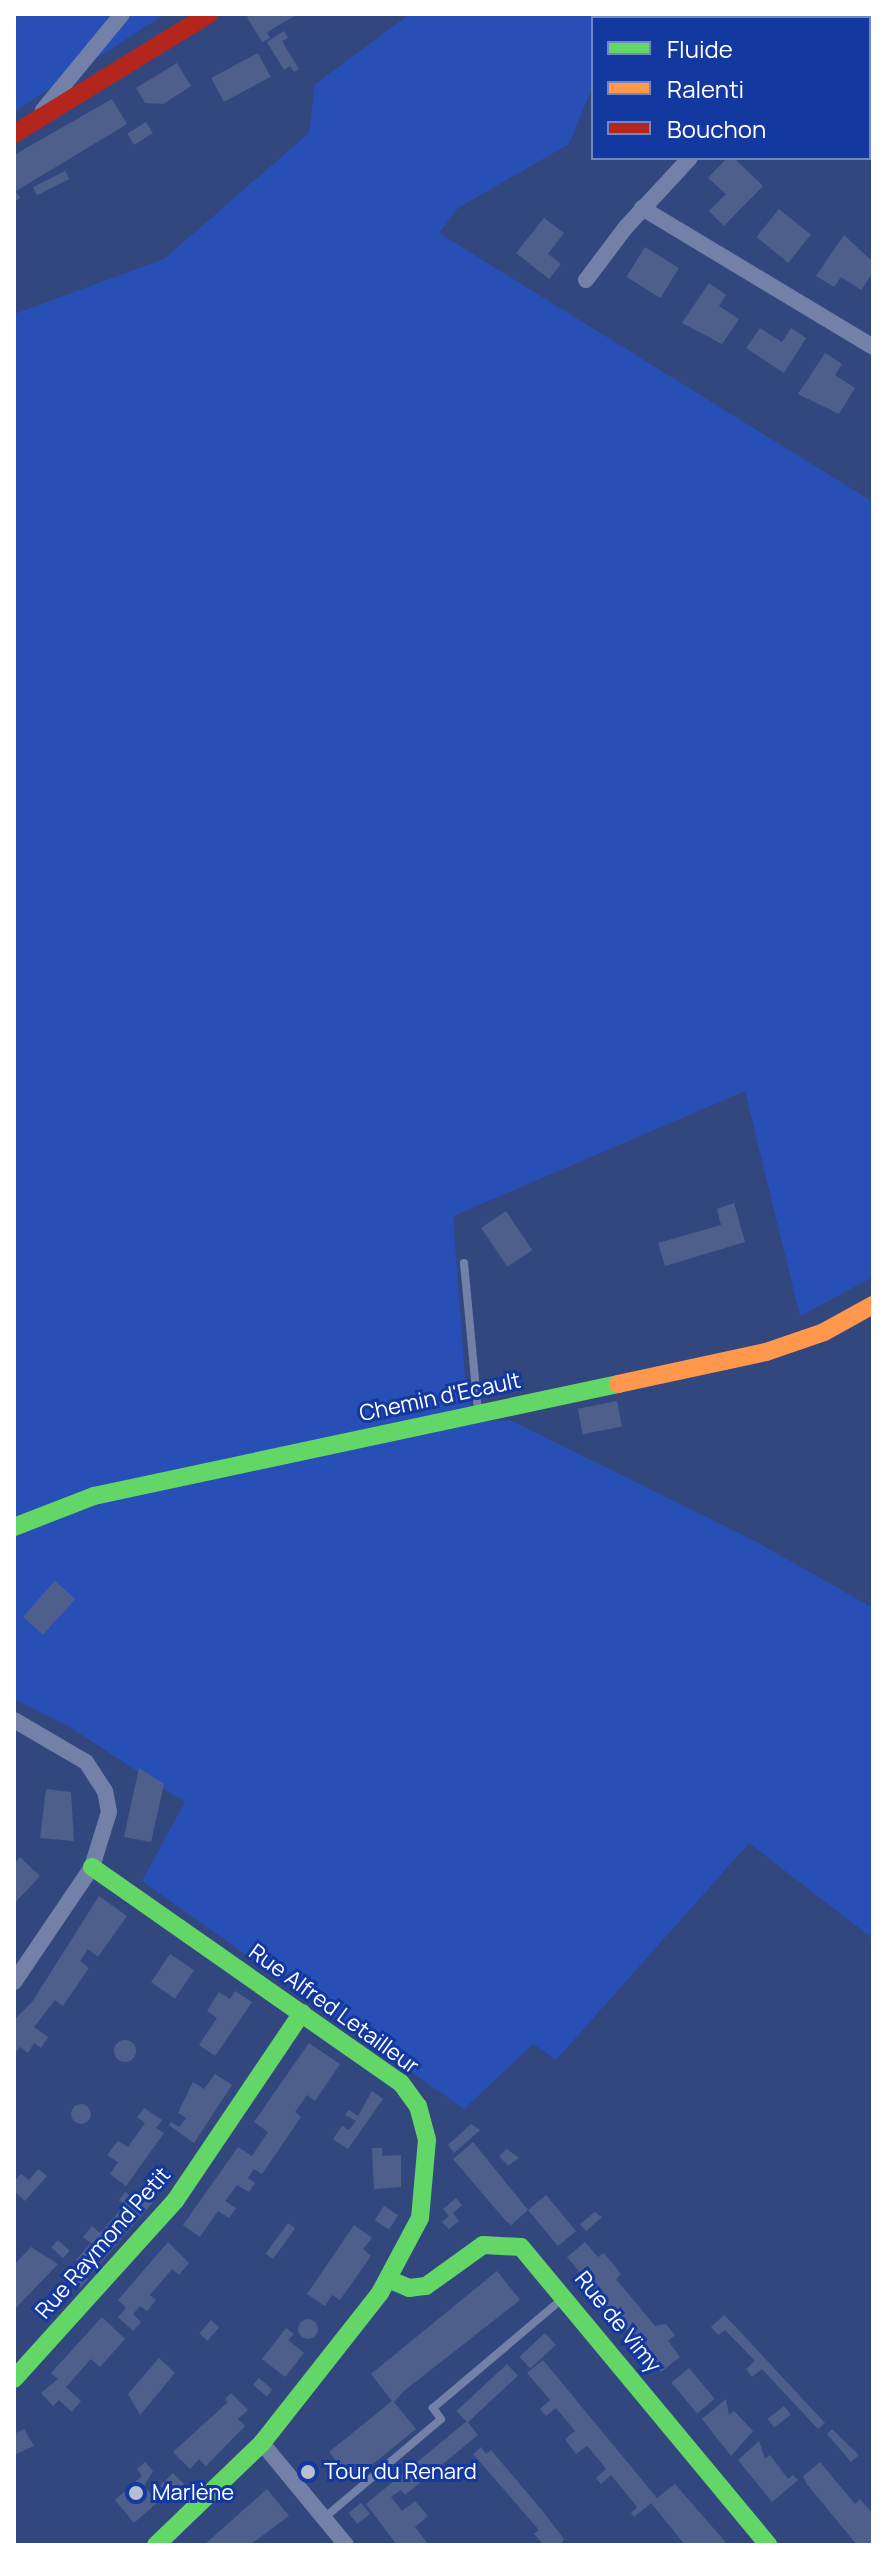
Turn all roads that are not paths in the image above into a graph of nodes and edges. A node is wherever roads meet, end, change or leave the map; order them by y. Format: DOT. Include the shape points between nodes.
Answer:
graph roads {
  1 [pos="122,14"];
  2 [pos="209,14"];
  3 [pos="35,121"];
  4 [pos="14,134"];
  5 [pos="688,160"];
  6 [pos="642,208"];
  7 [pos="586,280"];
  8 [pos="873,347"];
  9 [pos="464,1263"];
  10 [pos="873,1305"];
  11 [pos="478,1413"];
  12 [pos="14,1527"];
  13 [pos="14,1720"];
  14 [pos="92,1867"];
  15 [pos="14,1982"];
  16 [pos="302,2013"];
  17 [pos="388,2279"];
  18 [pos="566,2296"];
  19 [pos="14,2379"];
  20 [pos="262,2443"];
  21 [pos="324,2518"];
  22 [pos="156,2545"];
  23 [pos="346,2545"];
  24 [pos="768,2545"];
  1 -- 3 [label="street"];
  2 -- 3 [label="street"];
  3 -- 4 [label="street"];
  5 -- 6 [label="street"];
  6 -- 7 [label="street"];
  6 -- 8 [label="street"];
  9 -- 11 [label="lane"];
  10 -- 11 [label="street, Chemin d'Ecault" via="835,1327 766,1352"];
  11 -- 12 [label="street, Chemin d'Ecault" via="94,1496"];
  13 -- 14 [label="street" via="67,1747 101,1781 108,1823"];
  14 -- 15 [label="street"];
  14 -- 16 [label="street, Rue Alfred Letailleur"];
  16 -- 17 [label="street, Rue Alfred Letailleur" via="401,2083 418,2106 427,2140 426,2194 415,2231"];
  16 -- 19 [label="street, Rue Raymond Petit" via="175,2201"];
  17 -- 18 [label="street, Rue de Vimy" via="409,2288 426,2286 475,2249 503,2242 528,2253"];
  17 -- 20 [label="street, Rue Alfred Letailleur" via="335,2356"];
  18 -- 21 [label="lane" via="433,2408 441,2419"];
  18 -- 24 [label="street, Rue de Vimy"];
  20 -- 21 [label="street"];
  20 -- 22 [label="street, Rue Alfred Letailleur"];
  21 -- 23 [label="street"];
}
